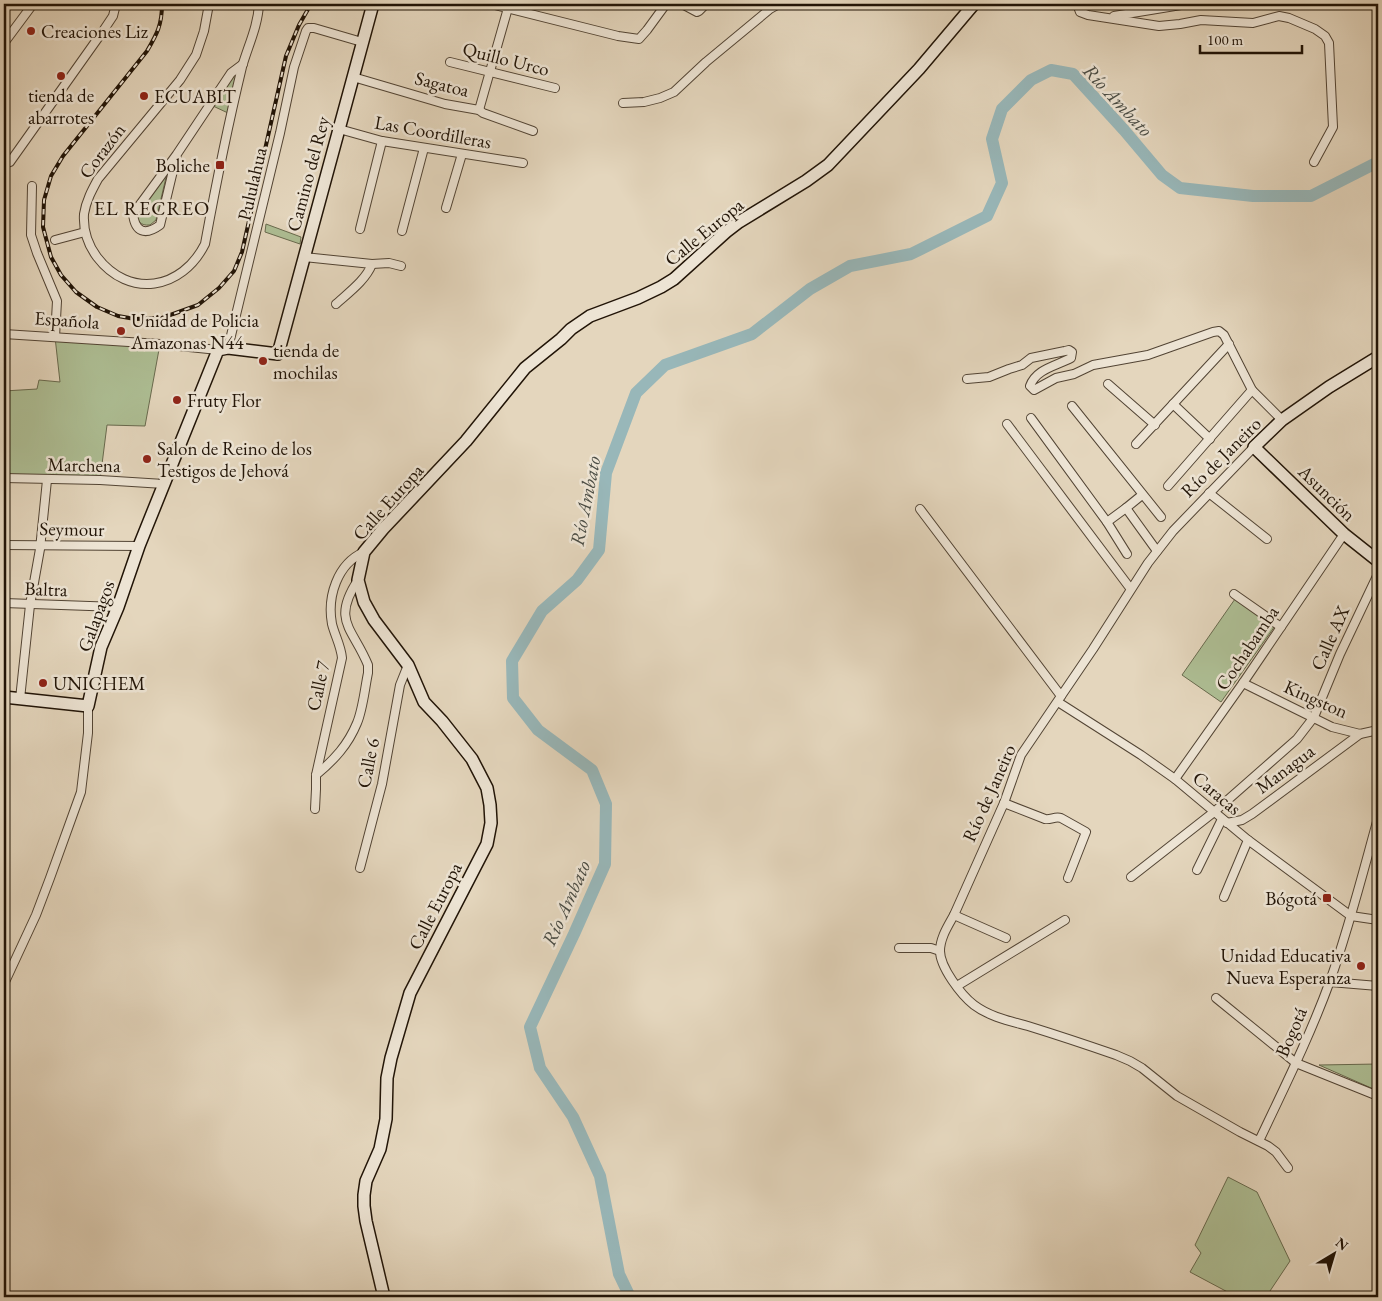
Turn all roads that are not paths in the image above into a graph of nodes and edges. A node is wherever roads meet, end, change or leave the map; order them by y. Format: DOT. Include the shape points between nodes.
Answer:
graph roads {
  1 [pos="33,4"];
  2 [pos="116,4"];
  3 [pos="209,4"];
  4 [pos="259,4"];
  5 [pos="266,4"];
  6 [pos="373,4"];
  7 [pos="491,4"];
  8 [pos="666,4"];
  9 [pos="682,4"];
  10 [pos="706,4"];
  11 [pos="778,4"];
  12 [pos="974,4"];
  13 [pos="1077,4"];
  14 [pos="1186,4"];
  15 [pos="1159,6"];
  16 [pos="508,8"];
  17 [pos="258,15"];
  18 [pos="1104,18"];
  19 [pos="362,42"];
  20 [pos="4,43"];
  21 [pos="450,62"];
  22 [pos="243,64"];
  23 [pos="489,72"];
  24 [pos="353,77"];
  25 [pos="555,88"];
  26 [pos="623,103"];
  27 [pos="479,110"];
  28 [pos="338,129"];
  29 [pos="534,131"];
  30 [pos="382,141"];
  31 [pos="424,148"];
  32 [pos="177,154"];
  33 [pos="462,154"];
  34 [pos="1314,162"];
  35 [pos="523,163"];
  36 [pos="4,164"];
  37 [pos="32,186"];
  38 [pos="446,208"];
  39 [pos="360,229"];
  40 [pos="86,232"];
  41 [pos="402,232"];
  42 [pos="54,240"];
  43 [pos="304,258"];
  44 [pos="372,264"];
  45 [pos="401,266"];
  46 [pos="336,304"];
  47 [pos="4,334"];
  48 [pos="55,337"];
  49 [pos="1229,344"];
  50 [pos="223,349"];
  51 [pos="278,354"];
  52 [pos="1378,357"];
  53 [pos="967,379"];
  54 [pos="1108,384"];
  55 [pos="1252,390"];
  56 [pos="1173,404"];
  57 [pos="1072,406"];
  58 [pos="1031,418"];
  59 [pos="1282,420"];
  60 [pos="1006,424"];
  61 [pos="1155,425"];
  62 [pos="1210,439"];
  63 [pos="1136,444"];
  64 [pos="1254,447"];
  65 [pos="4,478"];
  66 [pos="47,480"];
  67 [pos="164,484"];
  68 [pos="1168,486"];
  69 [pos="1209,493"];
  70 [pos="1142,494"];
  71 [pos="1126,508"];
  72 [pos="920,509"];
  73 [pos="1160,517"];
  74 [pos="1107,522"];
  75 [pos="1344,534"];
  76 [pos="1267,539"];
  77 [pos="4,544"];
  78 [pos="40,545"];
  79 [pos="139,546"];
  80 [pos="1157,551"];
  81 [pos="364,552"];
  82 [pos="1127,554"];
  83 [pos="1378,561"];
  84 [pos="1378,574"];
  85 [pos="358,580"];
  86 [pos="1130,588"];
  87 [pos="1234,594"];
  88 [pos="4,603"];
  89 [pos="30,605"];
  90 [pos="118,607"];
  91 [pos="1281,627"];
  92 [pos="408,665"];
  93 [pos="1243,683"];
  94 [pos="4,697"];
  95 [pos="20,699"];
  96 [pos="1059,699"];
  97 [pos="88,706"];
  98 [pos="1314,718"];
  99 [pos="1378,730"];
  100 [pos="1360,734"];
  101 [pos="316,775"];
  102 [pos="1175,779"];
  103 [pos="1004,803"];
  104 [pos="315,809"];
  105 [pos="1214,812"];
  106 [pos="1378,818"];
  107 [pos="1224,821"];
  108 [pos="1248,840"];
  109 [pos="360,868"];
  110 [pos="1197,870"];
  111 [pos="1131,877"];
  112 [pos="1068,878"];
  113 [pos="1224,897"];
  114 [pos="954,915"];
  115 [pos="1351,916"];
  116 [pos="1065,920"];
  117 [pos="1378,920"];
  118 [pos="1006,938"];
  119 [pos="899,948"];
  120 [pos="940,951"];
  121 [pos="1330,982"];
  122 [pos="4,984"];
  123 [pos="957,986"];
  124 [pos="1378,986"];
  125 [pos="1216,998"];
  126 [pos="1296,1063"];
  127 [pos="1378,1096"];
  128 [pos="1259,1141"];
  129 [pos="1288,1168"];
  130 [pos="384,1297"];
  1 -- 20 [label="street"];
  2 -- 36 [label="street" via="113,16 103,31 10,162"];
  3 -- 40 [label="street, Corazón" via="196,55 180,80 98,179 84,214"];
  4 -- 17 [label="street"];
  5 -- 17 [label="street"];
  6 -- 19 [label="street, Camino del Rey"];
  7 -- 16 [label="street"];
  8 -- 16 [label="street" via="639,39"];
  9 -- 10 [label="street" via="697,12"];
  11 -- 26 [label="street" via="674,92 644,102"];
  12 -- 81 [label="street, Calle Europa" via="919,69 828,165 806,182 738,222 674,279 638,298 590,316 524,368 466,441"];
  13 -- 18 [label="street" via="1080,12"];
  14 -- 15 [label="street"];
  15 -- 18 [label="street"];
  16 -- 23 [label="street, Sagatoa"];
  17 -- 22 [label="street, Corazón"];
  18 -- 34 [label="street" via="1159,26 1201,20 1253,23 1279,16 1315,29 1325,36 1328,44 1333,127"];
  19 -- 24 [label="street, Camino del Rey"];
  19 -- 50 [label="street, Pululahua" via="314,28 306,31 294,67 276,151"];
  21 -- 23 [label="street, Quillo Urco"];
  22 -- 32 [label="street" via="231,74"];
  22 -- 40 [label="street, Corazón" via="205,244 192,263 171,280 158,284 129,281 106,268 90,246"];
  23 -- 25 [label="street, Quillo Urco"];
  23 -- 27 [label="street, Sagatoa"];
  24 -- 27 [label="street, Sagatoa" via="445,104"];
  24 -- 28 [label="street, Camino del Rey"];
  27 -- 29 [label="street"];
  28 -- 30 [label="street, Las Coordilleras"];
  28 -- 43 [label="street, Camino del Rey"];
  30 -- 31 [label="street, Las Coordilleras"];
  30 -- 39 [label="street"];
  31 -- 33 [label="street, Las Coordilleras"];
  31 -- 41 [label="street"];
  32 -- 32 [label="street" via="160,225 152,231 142,231 134,224 132,214"];
  33 -- 35 [label="street, Las Coordilleras"];
  33 -- 38 [label="street"];
  37 -- 48 [label="street" via="31,236 57,301"];
  40 -- 42 [label="street"];
  43 -- 44 [label="street"];
  43 -- 51 [label="street, Camino del Rey"];
  44 -- 45 [label="street"];
  44 -- 46 [label="street"];
  47 -- 48 [label="street, Española"];
  48 -- 50 [label="street, Española"];
  49 -- 53 [label="street" via="1224,335 1214,332 1148,355 1093,365 1034,390 1030,386 1032,380 1071,358 1072,352 1031,358 1022,365 989,377"];
  49 -- 55 [label="street"];
  49 -- 56 [label="street"];
  50 -- 51 [label="street, Española"];
  50 -- 67 [label="street, Galapagos"];
  52 -- 59 [label="street, Río de Janeiro"];
  54 -- 61 [label="street"];
  55 -- 59 [label="street"];
  55 -- 62 [label="street"];
  56 -- 61 [label="street"];
  56 -- 62 [label="street"];
  57 -- 70 [label="street"];
  58 -- 74 [label="street"];
  59 -- 64 [label="street, Río de Janeiro"];
  60 -- 86 [label="street"];
  61 -- 63 [label="street"];
  62 -- 68 [label="street"];
  64 -- 69 [label="street, Río de Janeiro"];
  64 -- 75 [label="street, Asunción"];
  65 -- 66 [label="street, Marchena"];
  66 -- 67 [label="street, Marchena"];
  66 -- 78 [label="street"];
  67 -- 79 [label="street, Galapagos"];
  69 -- 76 [label="street"];
  69 -- 80 [label="street, Río de Janeiro"];
  70 -- 71 [label="street"];
  70 -- 73 [label="street"];
  71 -- 74 [label="street"];
  71 -- 80 [label="street"];
  72 -- 96 [label="street"];
  74 -- 82 [label="street"];
  75 -- 83 [label="street, Asunción"];
  75 -- 91 [label="street, Cochabamba"];
  77 -- 78 [label="street, Seymour"];
  78 -- 79 [label="street, Seymour"];
  78 -- 89 [label="street"];
  79 -- 90 [label="street, Galapagos"];
  80 -- 86 [label="street, Río de Janeiro"];
  81 -- 85 [label="street, Calle Europa"];
  81 -- 101 [label="street, Calle 7" via="343,569 330,606 332,626 342,658"];
  84 -- 98 [label="street, Calle AX"];
  85 -- 92 [label="street, Calle Europa" via="364,602 374,620"];
  85 -- 101 [label="street" via="348,599 345,619 368,665 358,721 347,743"];
  86 -- 96 [label="street, Río de Janeiro"];
  87 -- 91 [label="street"];
  88 -- 89 [label="street, Baltra"];
  89 -- 90 [label="street, Baltra"];
  89 -- 95 [label="street"];
  90 -- 97 [label="street, Galapagos" via="101,648"];
  91 -- 93 [label="street, Cochabamba"];
  92 -- 109 [label="street, Calle 6" via="400,685 382,784"];
  92 -- 130 [label="street, Calle Europa" via="424,702 452,733 480,773 487,788 491,823 487,844 410,992 391,1058 386,1119 380,1149 366,1181 364,1195 366,1221"];
  93 -- 98 [label="street, Kingston"];
  93 -- 102 [label="street, Cochabamba"];
  94 -- 95 [label="street"];
  95 -- 97 [label="street"];
  96 -- 102 [label="street, Caracas"];
  96 -- 103 [label="street, Río de Janeiro" via="1021,756"];
  97 -- 122 [label="street, Galapagos" via="88,733 80,792 36,915"];
  98 -- 100 [label="street, Kingston" via="1332,727"];
  98 -- 105 [label="street, Calle AX" via="1297,739"];
  99 -- 100 [label="street, Kingston"];
  100 -- 107 [label="street, Managua" via="1252,814 1242,820"];
  101 -- 104 [label="street, Calle 7"];
  102 -- 105 [label="street, Caracas"];
  103 -- 112 [label="street" via="1045,819 1061,818 1086,832"];
  103 -- 114 [label="street, Río de Janeiro"];
  105 -- 107 [label="street, Caracas"];
  105 -- 111 [label="street, Calle AX"];
  106 -- 115 [label="street, Bogotá"];
  107 -- 108 [label="street, Caracas"];
  107 -- 110 [label="street"];
  108 -- 113 [label="street"];
  108 -- 115 [label="street, Caracas"];
  114 -- 118 [label="street"];
  114 -- 120 [label="street, Río de Janeiro" via="941,941"];
  115 -- 117 [label="street"];
  115 -- 121 [label="street, Bogotá"];
  116 -- 123 [label="street"];
  119 -- 120 [label="street"];
  120 -- 123 [label="street" via="942,962"];
  121 -- 124 [label="street"];
  121 -- 126 [label="street, Bogotá"];
  123 -- 128 [label="street" via="974,1005 998,1018 1130,1061 1176,1096"];
  125 -- 126 [label="street"];
  126 -- 127 [label="street"];
  126 -- 128 [label="street, Bogotá"];
  128 -- 129 [label="street" via="1276,1152"];
}
